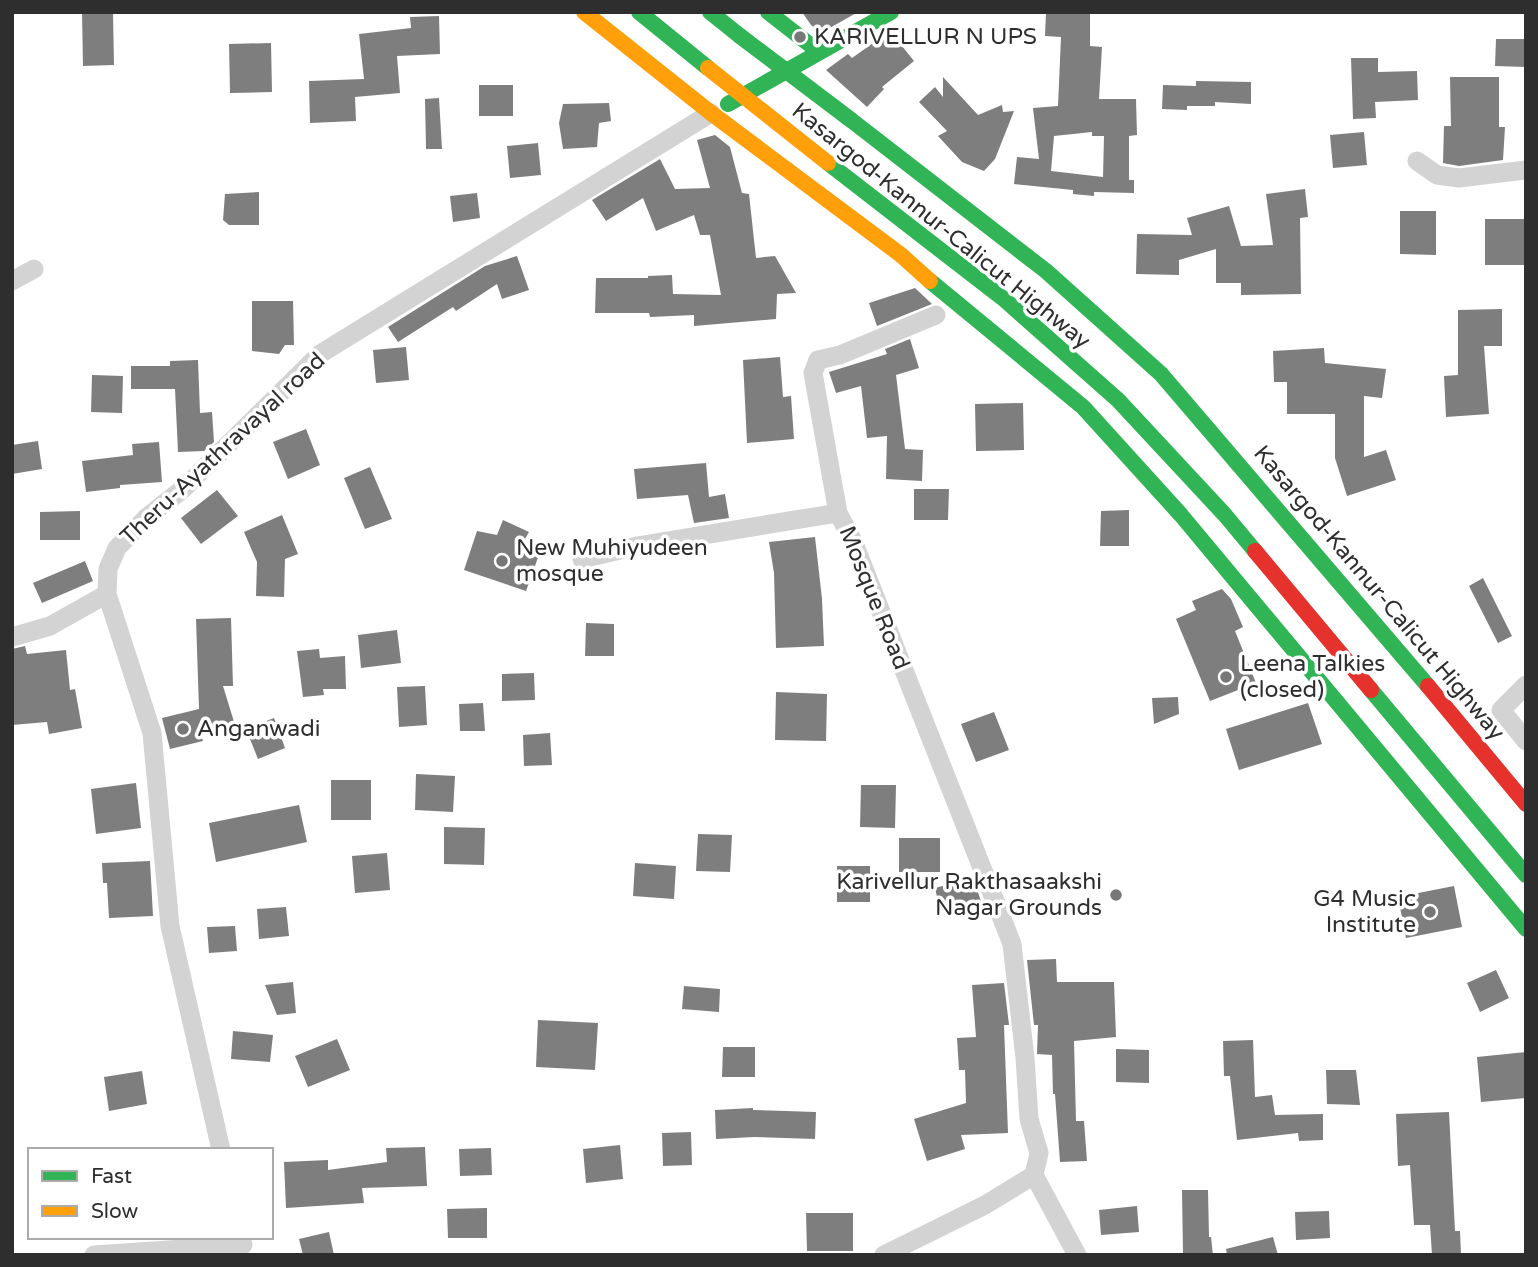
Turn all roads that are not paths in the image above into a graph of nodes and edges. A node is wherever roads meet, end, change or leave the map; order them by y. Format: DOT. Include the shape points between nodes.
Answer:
graph roads {
  1 [pos="584,12"];
  2 [pos="639,12"];
  3 [pos="710,12"];
  4 [pos="768,12"];
  5 [pos="891,12"];
  6 [pos="818,51"];
  7 [pos="711,113"];
  8 [pos="1417,161"];
  9 [pos="1526,170"];
  10 [pos="34,269"];
  11 [pos="12,281"];
  12 [pos="936,315"];
  13 [pos="838,513"];
  14 [pos="582,559"];
  15 [pos="107,594"];
  16 [pos="12,637"];
  17 [pos="1526,685"];
  18 [pos="1526,741"];
  19 [pos="1526,804"];
  20 [pos="1526,875"];
  21 [pos="1526,929"];
  22 [pos="221,1148"];
  23 [pos="1034,1175"];
  24 [pos="244,1246"];
  25 [pos="94,1255"];
  26 [pos="884,1255"];
  27 [pos="1076,1255"];
  1 -- 7 [label="main road"];
  2 -- 20 [label="main road, Kasargod-Kannur-Calicut Highway, bridge" via="1005,300 1118,400 1225,515"];
  3 -- 19 [label="main road, Kasargod-Kannur-Calicut Highway, bridge" via="1046,271 1161,374"];
  4 -- 6 [label="main road"];
  5 -- 6 [label="main road"];
  6 -- 7 [label="main road"];
  7 -- 15 [label="street, Theru-Ayathravayal road" via="320,354 117,548 108,569"];
  7 -- 21 [label="main road" via="901,255 1083,407 1181,515"];
  8 -- 9 [label="street" via="1437,175 1459,177"];
  10 -- 11 [label="street"];
  12 -- 13 [label="street, Mosque Road" via="818,360 813,373"];
  13 -- 14 [label="street"];
  13 -- 23 [label="street, Mosque Road" via="1012,944 1030,1119 1039,1153"];
  15 -- 16 [label="street" via="50,625"];
  15 -- 22 [label="street, Theru-Ayathravayal road" via="152,733 170,926"];
  17 -- 18 [label="street" via="1501,710"];
  23 -- 26 [label="street"];
  23 -- 27 [label="street"];
  24 -- 25 [label="street"];
}
